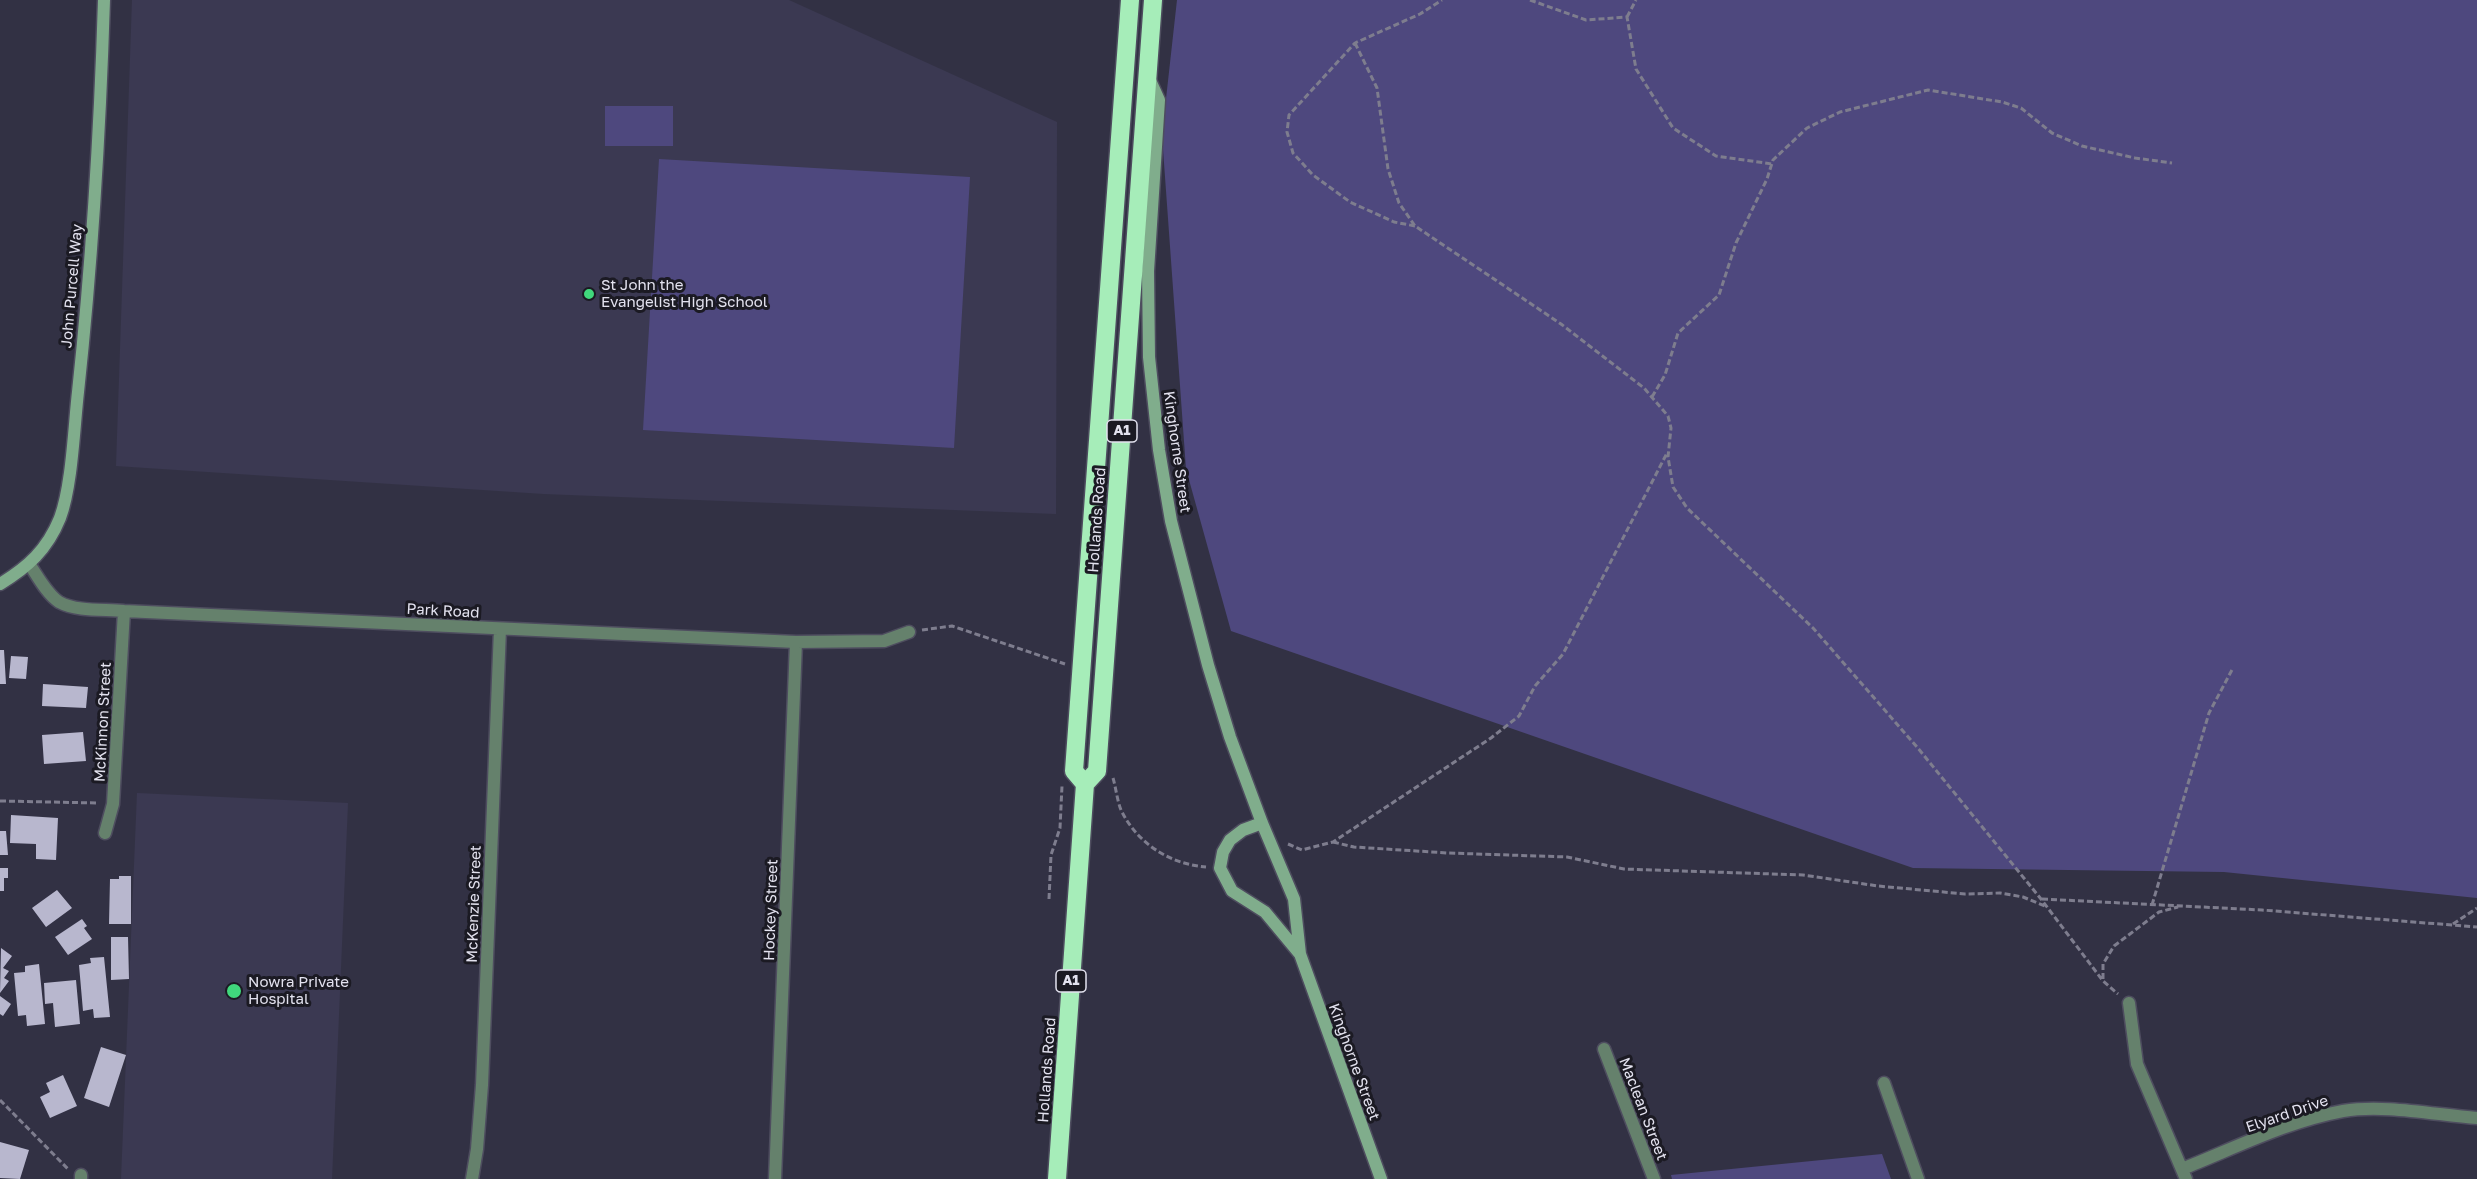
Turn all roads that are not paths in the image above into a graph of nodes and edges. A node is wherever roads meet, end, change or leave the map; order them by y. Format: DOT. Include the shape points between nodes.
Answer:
graph roads {
  1 [pos="104,0"];
  2 [pos="1130,0"];
  3 [pos="1153,0"];
  4 [pos="1148,74"];
  5 [pos="30,565"];
  6 [pos="0,584"];
  7 [pos="124,611"];
  8 [pos="500,629"];
  9 [pos="909,632"];
  10 [pos="796,642"];
  11 [pos="1085,784"];
  12 [pos="1262,823"];
  13 [pos="105,833"];
  14 [pos="1300,954"];
  15 [pos="2128,1003"];
  16 [pos="1604,1049"];
  17 [pos="1884,1083"];
  18 [pos="2477,1118"];
  19 [pos="2184,1174"];
  20 [pos="472,1179"];
  21 [pos="776,1179"];
  22 [pos="1057,1179"];
  23 [pos="1381,1179"];
  24 [pos="1654,1179"];
  25 [pos="1918,1179"];
  1 -- 5 [label="main road, John Purcell Way" via="98,148 67,484 60,518"];
  2 -- 11 [label="highway, Hollands Road / A1" via="1074,771"];
  3 -- 4 [label="highway, A1"];
  4 -- 11 [label="highway, Hollands Road / A1" via="1097,771"];
  4 -- 12 [label="main road, Kinghorne Street" via="1159,100 1148,271 1149,357 1159,450 1171,521 1208,665"];
  5 -- 6 [label="main road"];
  5 -- 7 [label="street, Park Road" via="59,601 71,606"];
  7 -- 8 [label="street, Park Road"];
  7 -- 13 [label="street, McKinnon Street" via="113,804"];
  8 -- 10 [label="street, Park Road"];
  8 -- 20 [label="street, McKenzie Street" via="482,1085"];
  9 -- 10 [label="street, Park Road" via="884,641"];
  10 -- 21 [label="street, Hockey Street"];
  11 -- 22 [label="highway, Hollands Road / A1"];
  12 -- 14 [label="main road, Kinghorne Street" via="1294,899"];
  12 -- 14 [label="main road, Kinghorne Street" via="1230,840 1220,868 1232,891 1264,912"];
  14 -- 23 [label="main road, Kinghorne Street"];
  15 -- 19 [label="street" via="2137,1064"];
  16 -- 24 [label="street, Maclean Street"];
  17 -- 25 [label="street"];
  18 -- 19 [label="street, Elyard Drive" via="2345,1111 2302,1121"];
}
